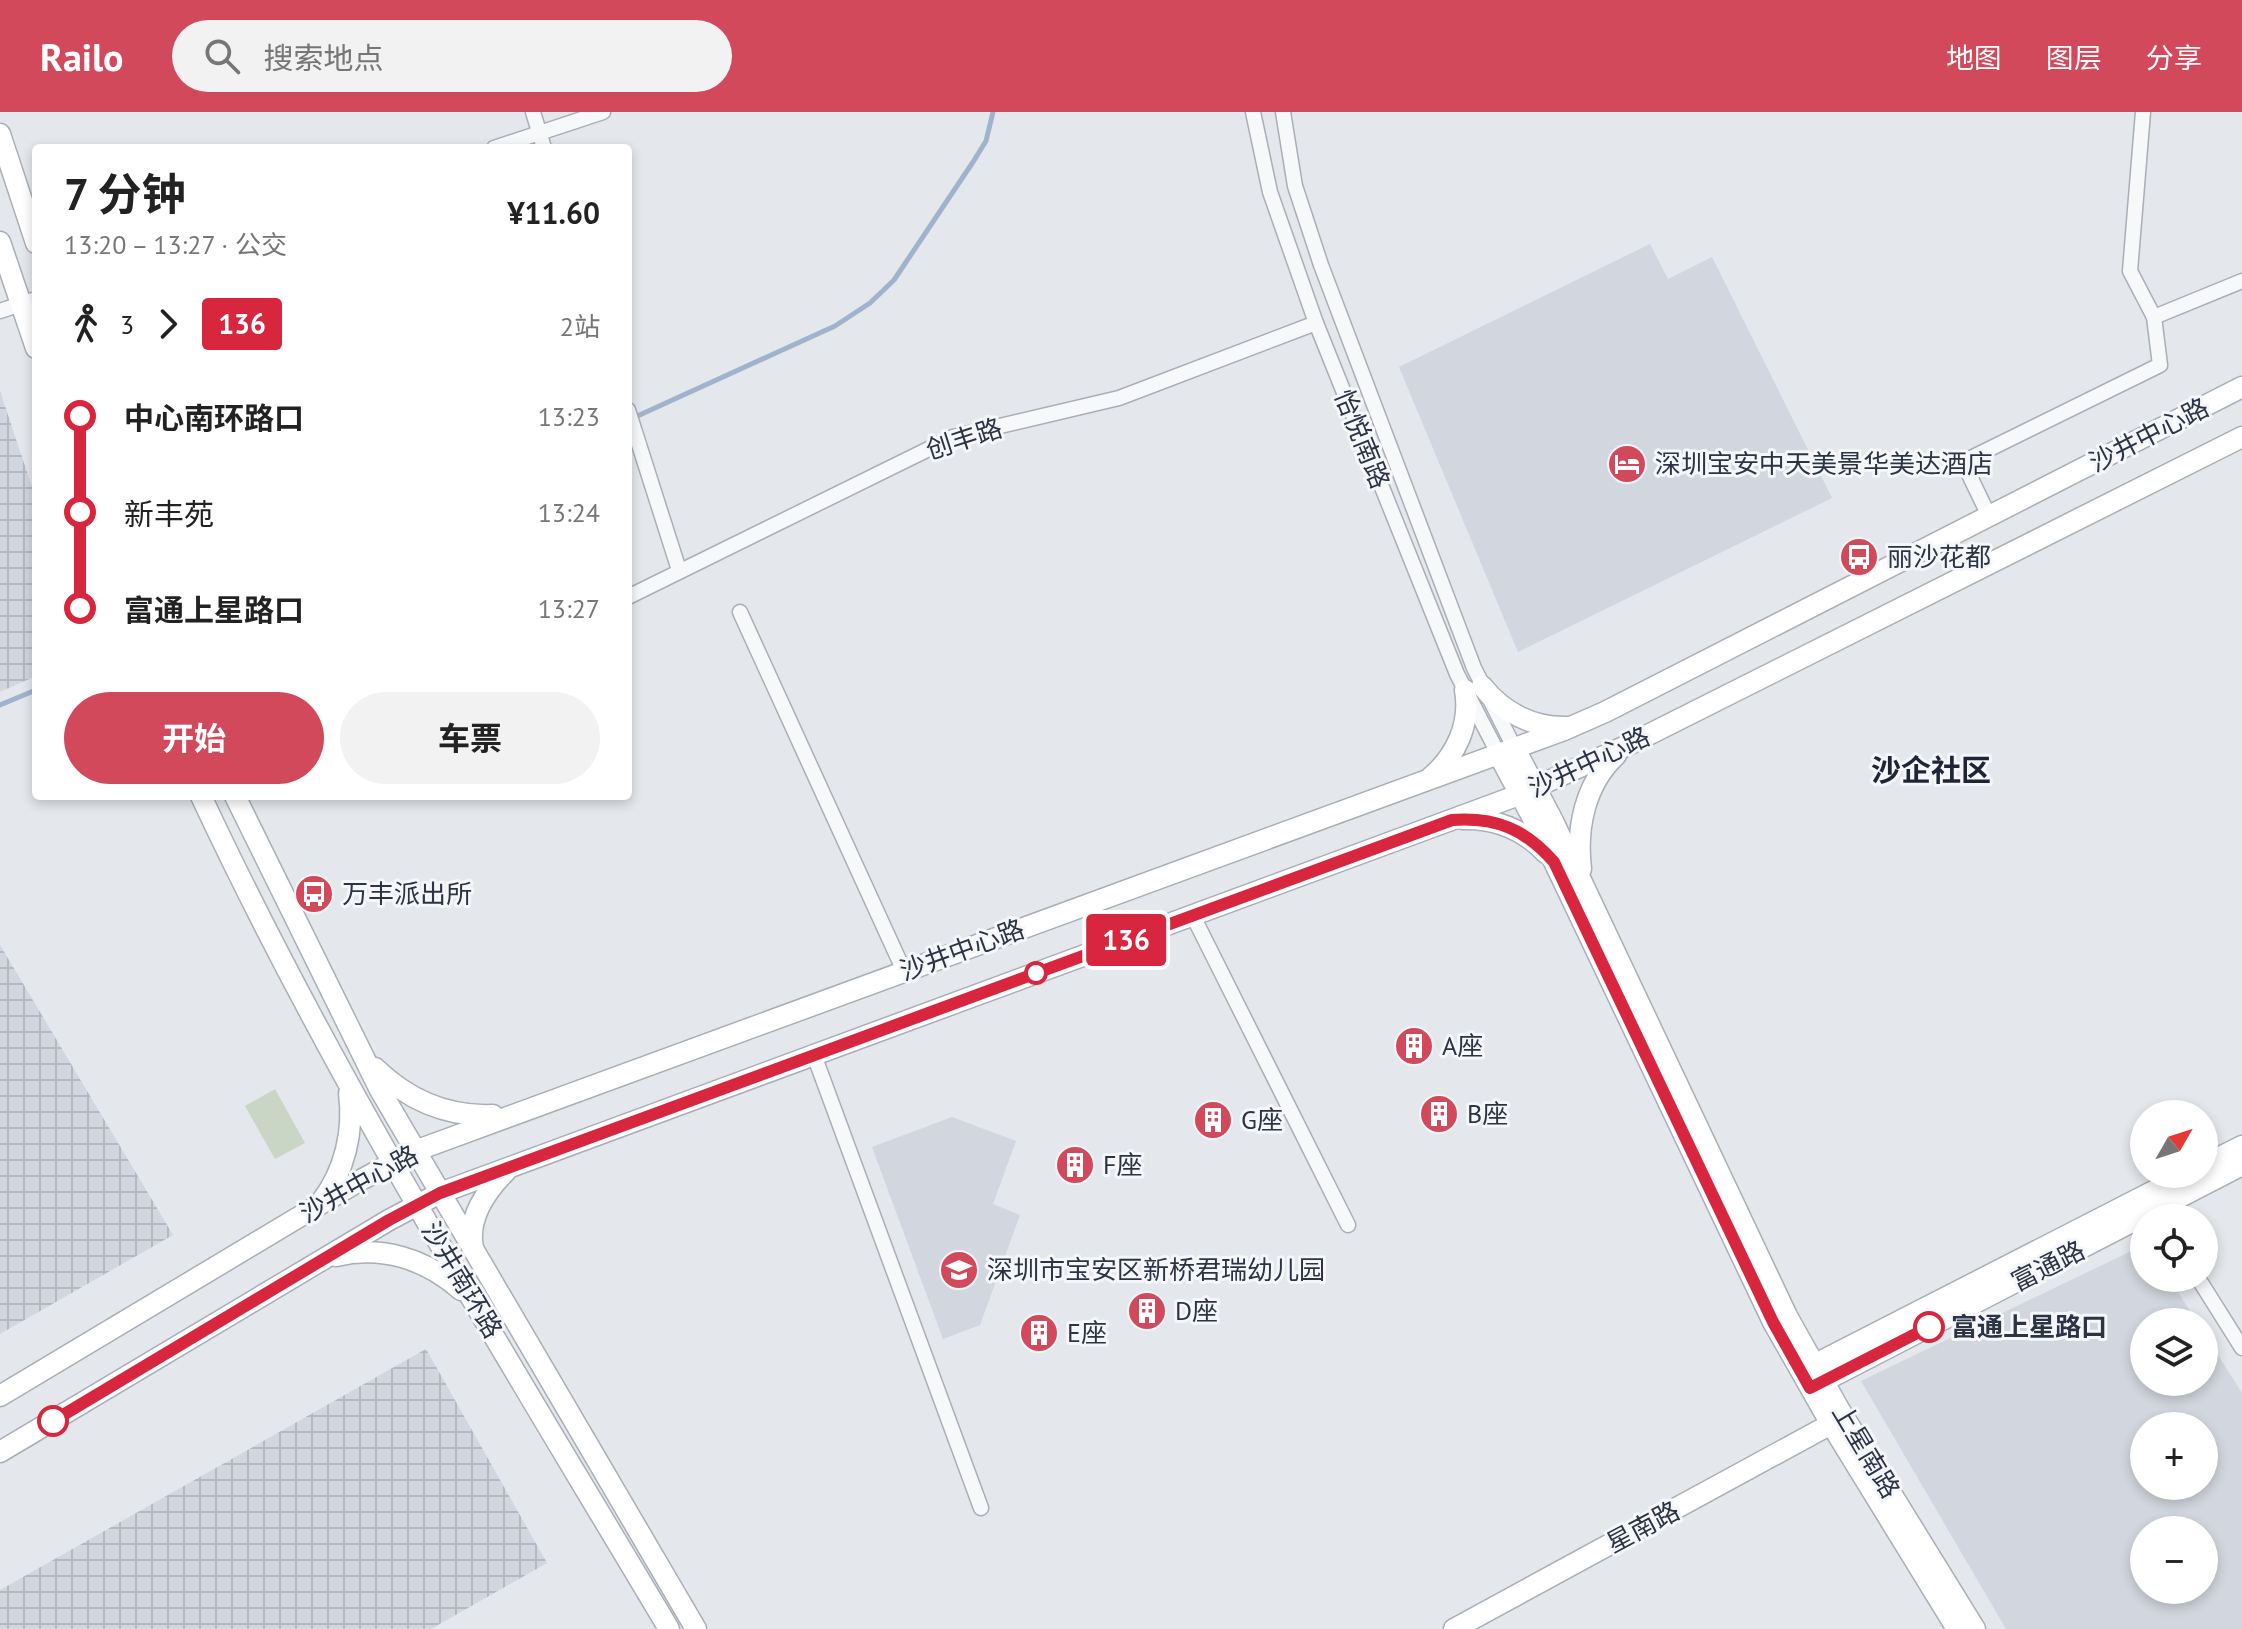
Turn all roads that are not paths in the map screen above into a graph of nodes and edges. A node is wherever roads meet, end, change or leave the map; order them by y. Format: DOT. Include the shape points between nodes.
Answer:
graph roads {
  1 [pos="533,112"];
  2 [pos="603,112"];
  3 [pos="1253,112"];
  4 [pos="1283,112"];
  5 [pos="2143,112"];
  6 [pos="539,133"];
  7 [pos="0,134"];
  8 [pos="506,144"];
  9 [pos="543,144"];
  10 [pos="32,231"];
  11 [pos="0,242"];
  12 [pos="2242,281"];
  13 [pos="28,301"];
  14 [pos="0,311"];
  15 [pos="2154,317"];
  16 [pos="1316,323"];
  17 [pos="32,324"];
  18 [pos="2242,387"];
  19 [pos="632,422"];
  20 [pos="2242,437"];
  21 [pos="1989,516"];
  22 [pos="679,570"];
  23 [pos="632,595"];
  24 [pos="740,612"];
  25 [pos="1474,688"];
  26 [pos="1575,726"];
  27 [pos="1628,745"];
  28 [pos="1507,752"];
  29 [pos="1424,783"];
  30 [pos="1528,790"];
  31 [pos="203,800"];
  32 [pos="237,800"];
  33 [pos="1452,820"];
  34 [pos="1554,862"];
  35 [pos="1587,892"];
  36 [pos="1193,916"];
  37 [pos="904,971"];
  38 [pos="328,989"];
  39 [pos="302,999"];
  40 [pos="361,1053"];
  41 [pos="814,1055"];
  42 [pos="348,1085"];
  43 [pos="517,1112"];
  44 [pos="2242,1146"];
  45 [pos="415,1151"];
  46 [pos="2218,1158"];
  47 [pos="392,1162"];
  48 [pos="514,1165"];
  49 [pos="2242,1165"];
  50 [pos="2161,1188"];
  51 [pos="440,1193"];
  52 [pos="417,1204"];
  53 [pos="2175,1204"];
  54 [pos="316,1207"];
  55 [pos="1348,1225"];
  56 [pos="2130,1227"];
  57 [pos="475,1252"];
  58 [pos="317,1262"];
  59 [pos="2207,1292"];
  60 [pos="477,1305"];
  61 [pos="2242,1348"];
  62 [pos="1813,1376"];
  63 [pos="0,1396"];
  64 [pos="1831,1424"];
  65 [pos="0,1452"];
  66 [pos="981,1508"];
  67 [pos="669,1629"];
  68 [pos="696,1629"];
  69 [pos="1454,1629"];
  70 [pos="1957,1629"];
  71 [pos="1975,1629"];
  1 -- 6 [label="street"];
  2 -- 6 [label="street"];
  3 -- 16 [label="street, 怡悦南路" via="1270,192"];
  4 -- 25 [label="street, 怡悦南路" via="1295,186 1321,265"];
  5 -- 15 [label="street" via="2130,271"];
  6 -- 8 [label="street"];
  6 -- 9 [label="street"];
  7 -- 10 [label="street"];
  11 -- 13 [label="street"];
  12 -- 15 [label="street"];
  13 -- 14 [label="street"];
  13 -- 17 [label="street"];
  15 -- 21 [label="street" via="2160,365 1963,462"];
  16 -- 22 [label="street, 创丰路" via="1119,398 953,437"];
  16 -- 25 [label="street, 怡悦南路"];
  18 -- 21 [label="street, 沙井中心路"];
  19 -- 22 [label="street"];
  20 -- 27 [label="street, 沙井中心路"];
  21 -- 26 [label="street, 沙井中心路"];
  22 -- 23 [label="street, 创丰路"];
  24 -- 37 [label="street"];
  25 -- 26 [label="street" via="1523,719"];
  25 -- 28 [label="street, 怡悦南路"];
  25 -- 29 [label="street" via="1460,737 1446,762"];
  26 -- 28 [label="street, 沙井中心路"];
  27 -- 30 [label="street, 沙井中心路"];
  27 -- 35 [label="street" via="1604,767 1585,806 1579,849"];
  28 -- 29 [label="street, 沙井中心路"];
  28 -- 30 [label="street, 上星南路"];
  29 -- 37 [label="street, 沙井中心路"];
  30 -- 33 [label="street, 沙井中心路"];
  30 -- 34 [label="street, 上星南路"];
  30 -- 35 [label="street, 上星南路"];
  31 -- 39 [label="street, 沙井南环路"];
  32 -- 38 [label="street, 沙井南环路"];
  33 -- 34 [label="street" via="1508,827 1528,836"];
  33 -- 36 [label="street, 沙井中心路"];
  34 -- 62 [label="street, 上星南路" via="1773,1322"];
  35 -- 62 [label="street, 上星南路"];
  36 -- 41 [label="street, 沙井中心路"];
  36 -- 55 [label="street"];
  37 -- 43 [label="street, 沙井中心路"];
  38 -- 39 [label="street" via="330,998 321,1008 312,1009"];
  38 -- 40 [label="street, 沙井南环路"];
  39 -- 42 [label="street, 沙井南环路"];
  40 -- 43 [label="street" via="398,1089 437,1108 474,1115"];
  40 -- 45 [label="street, 沙井南环路"];
  41 -- 48 [label="street, 沙井中心路"];
  41 -- 66 [label="street"];
  42 -- 47 [label="street, 沙井南环路"];
  42 -- 54 [label="street" via="345,1154"];
  43 -- 45 [label="street, 沙井中心路"];
  44 -- 46 [label="street"];
  45 -- 47 [label="street, 沙井中心路"];
  45 -- 51 [label="street, 沙井南环路"];
  47 -- 52 [label="street, 沙井南环路"];
  47 -- 54 [label="street, 沙井中心路"];
  48 -- 51 [label="street, 沙井中心路"];
  48 -- 57 [label="street" via="477,1211"];
  49 -- 53 [label="street, 富通路"];
  50 -- 62 [label="street, 富通路"];
  51 -- 52 [label="street, 沙井中心路"];
  51 -- 57 [label="street, 沙井南环路"];
  52 -- 58 [label="street, 沙井中心路"];
  52 -- 60 [label="street, 沙井南环路"];
  54 -- 63 [label="street, 沙井中心路"];
  56 -- 62 [label="street, 富通路"];
  57 -- 68 [label="street, 沙井南环路"];
  58 -- 60 [label="street" via="362,1252 402,1256 438,1271"];
  58 -- 65 [label="street, 沙井中心路"];
  59 -- 61 [label="street"];
  60 -- 67 [label="street, 沙井南环路"];
  62 -- 64 [label="street, 上星南路"];
  62 -- 71 [label="street, 上星南路"];
  64 -- 69 [label="street, 星南路"];
  64 -- 70 [label="street, 上星南路"];
}
